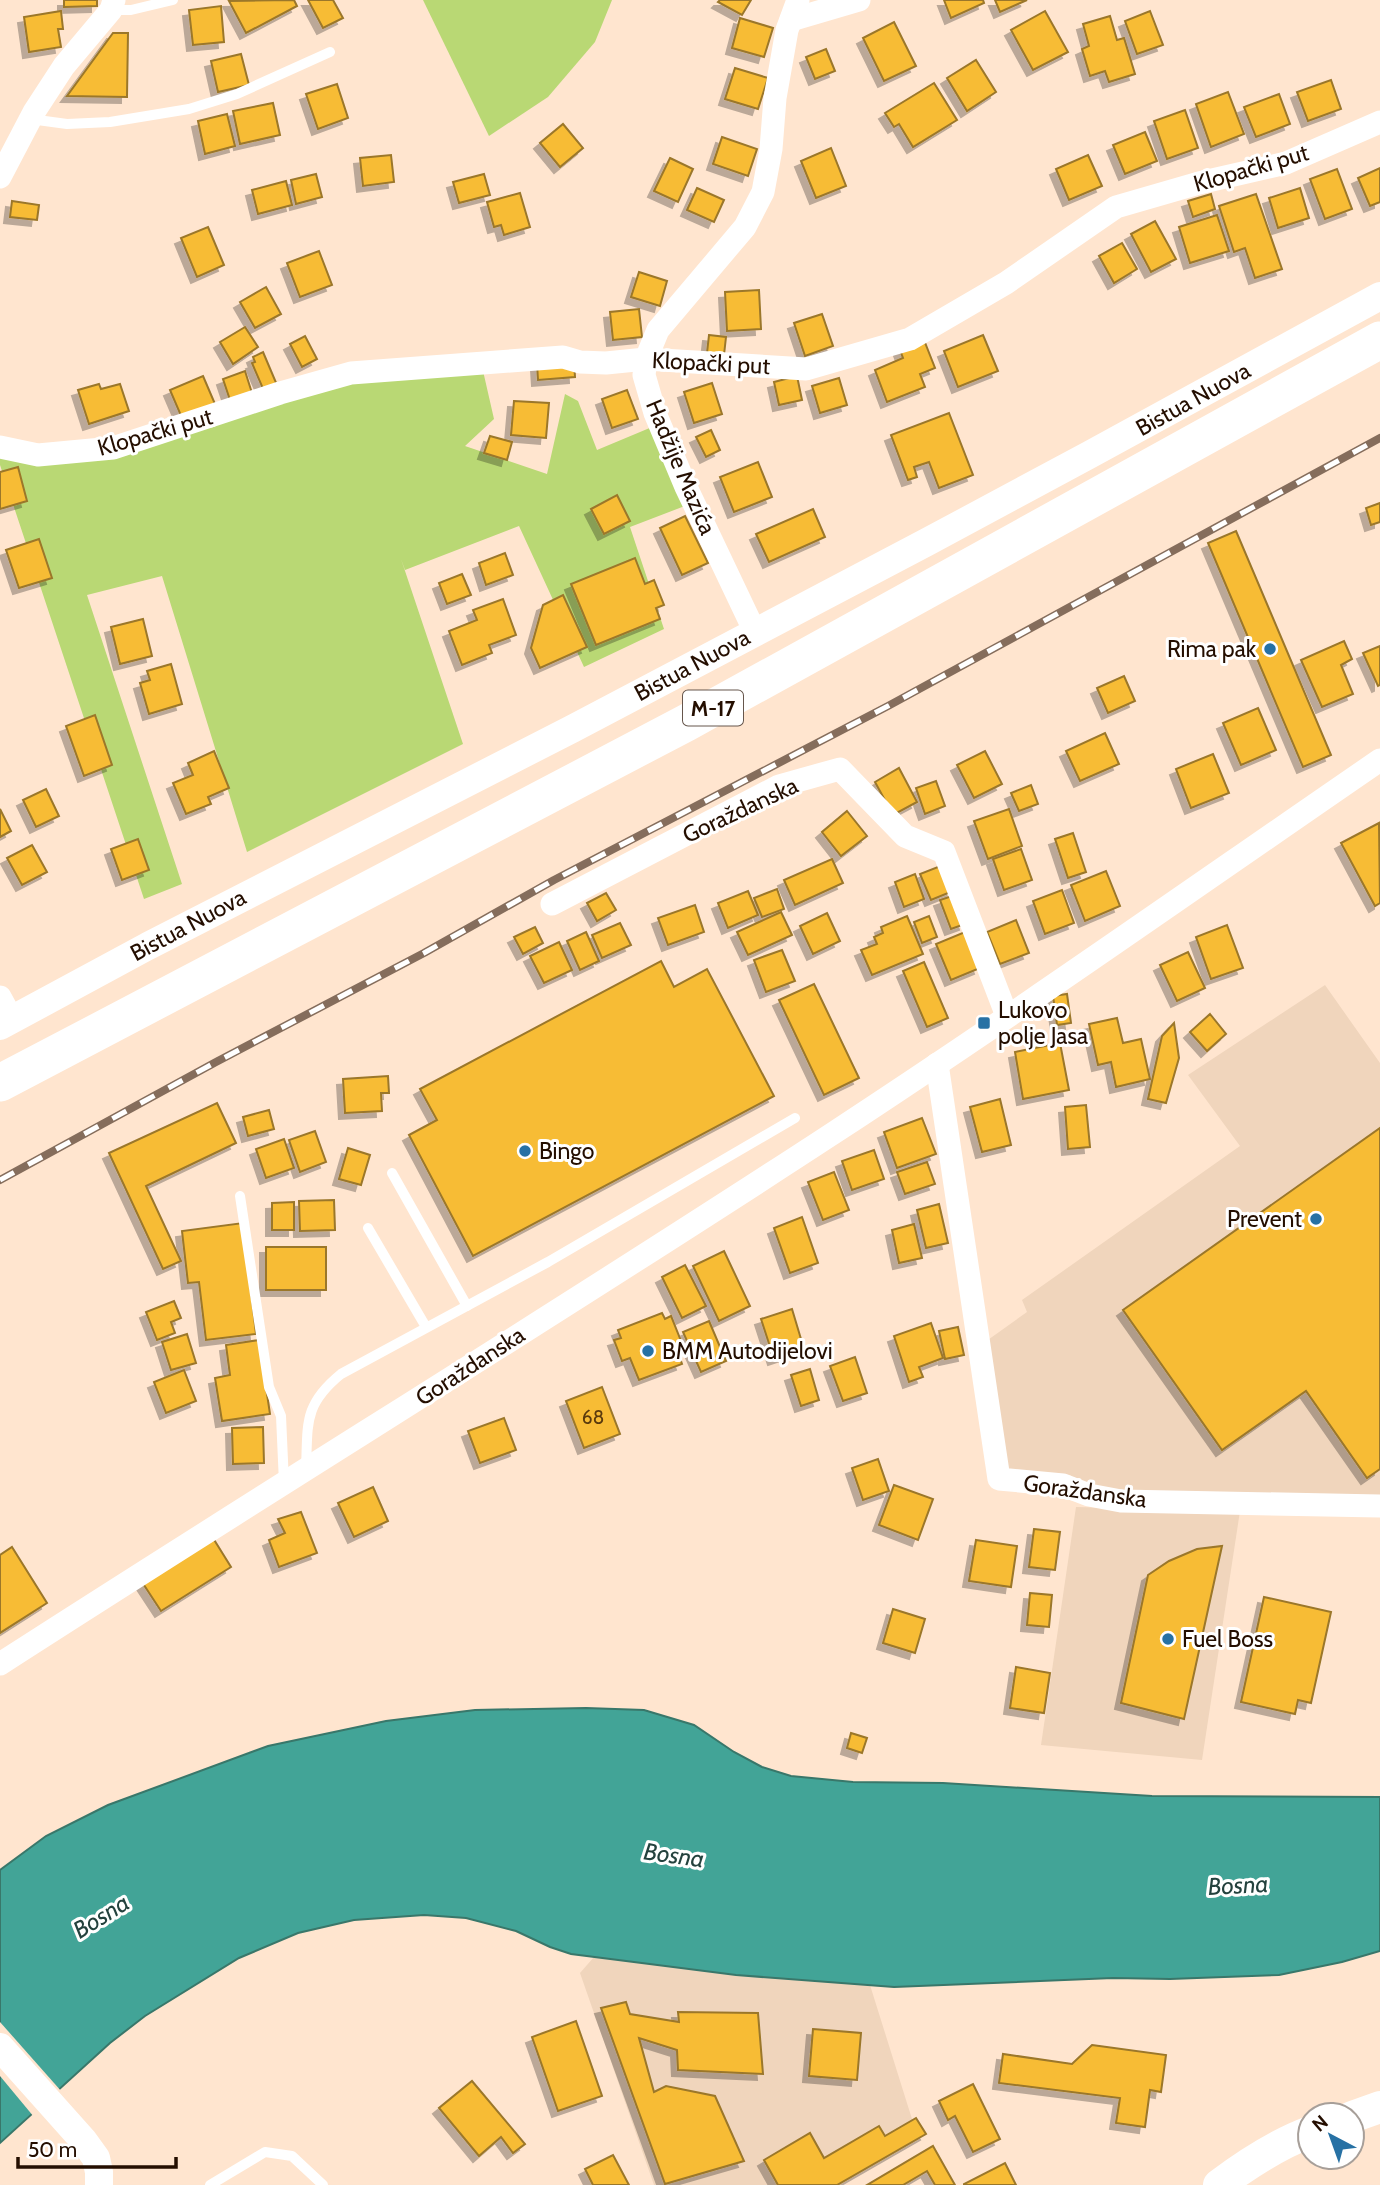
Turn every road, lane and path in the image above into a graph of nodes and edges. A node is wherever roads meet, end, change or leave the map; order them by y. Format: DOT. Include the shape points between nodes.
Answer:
graph roads {
  1 [pos="173,0"];
  2 [pos="859,0"];
  3 [pos="113,5"];
  4 [pos="794,10"];
  5 [pos="330,52"];
  6 [pos="30,119"];
  7 [pos="1380,122"];
  8 [pos="0,177"];
  9 [pos="1380,296"];
  10 [pos="1380,340"];
  11 [pos="646,359"];
  12 [pos="0,447"];
  13 [pos="755,632"];
  14 [pos="1380,760"];
  15 [pos="552,904"];
  16 [pos="4,1014"];
  17 [pos="1007,1016"];
  18 [pos="937,1064"];
  19 [pos="0,1083"];
  20 [pos="794,1118"];
  21 [pos="392,1173"];
  22 [pos="240,1196"];
  23 [pos="368,1228"];
  24 [pos="467,1306"];
  25 [pos="426,1328"];
  26 [pos="306,1469"];
  27 [pos="284,1483"];
  28 [pos="1380,1506"];
  29 [pos="0,1664"];
  30 [pos="0,2047"];
  31 [pos="1296,2137"];
  32 [pos="99,2185"];
  33 [pos="210,2185"];
  34 [pos="323,2185"];
  35 [pos="1219,2185"];
  1 -- 3 [label="lane" via="131,10"];
  2 -- 4 [label="street"];
  3 -- 6 [label="street" via="64,66"];
  4 -- 11 [label="street, Hadžije Mazića" via="775,98 763,192 745,227 658,330"];
  5 -- 6 [label="lane" via="237,94 189,108 110,122 67,124"];
  6 -- 8 [label="street"];
  7 -- 11 [label="street, Klopački put" via="1286,163 1116,207 1006,283 910,339 806,369"];
  9 -- 13 [label="street, Bistua Nuova"];
  10 -- 19 [label="highway, M-17" via="686,723"];
  11 -- 12 [label="street, Klopački put" via="606,363 563,357 351,373 113,448 38,455"];
  11 -- 13 [label="street, Hadžije Mazića" via="644,375 654,413"];
  13 -- 16 [label="street, Bistua Nuova" via="148,946"];
  14 -- 17 [label="street, Goraždanska"];
  15 -- 17 [label="street, Goraždanska" via="779,786 840,769 905,836 944,852"];
  17 -- 18 [label="street, Goraždanska"];
  18 -- 26 [label="street, Goraždanska"];
  18 -- 28 [label="street, Goraždanska" via="999,1479 1063,1485 1121,1501"];
  20 -- 24 [label="lane"];
  21 -- 24 [label="lane"];
  22 -- 27 [label="lane" via="269,1387 281,1416"];
  23 -- 25 [label="lane"];
  24 -- 25 [label="lane"];
  25 -- 26 [label="lane" via="324,1387 309,1414"];
  26 -- 27 [label="street, Goraždanska"];
  27 -- 29 [label="street, Goraždanska"];
  30 -- 32 [label="street" via="96,2158"];
  31 -- 35 [label="main road"];
  33 -- 34 [label="lane" via="265,2152 292,2156"];
}
